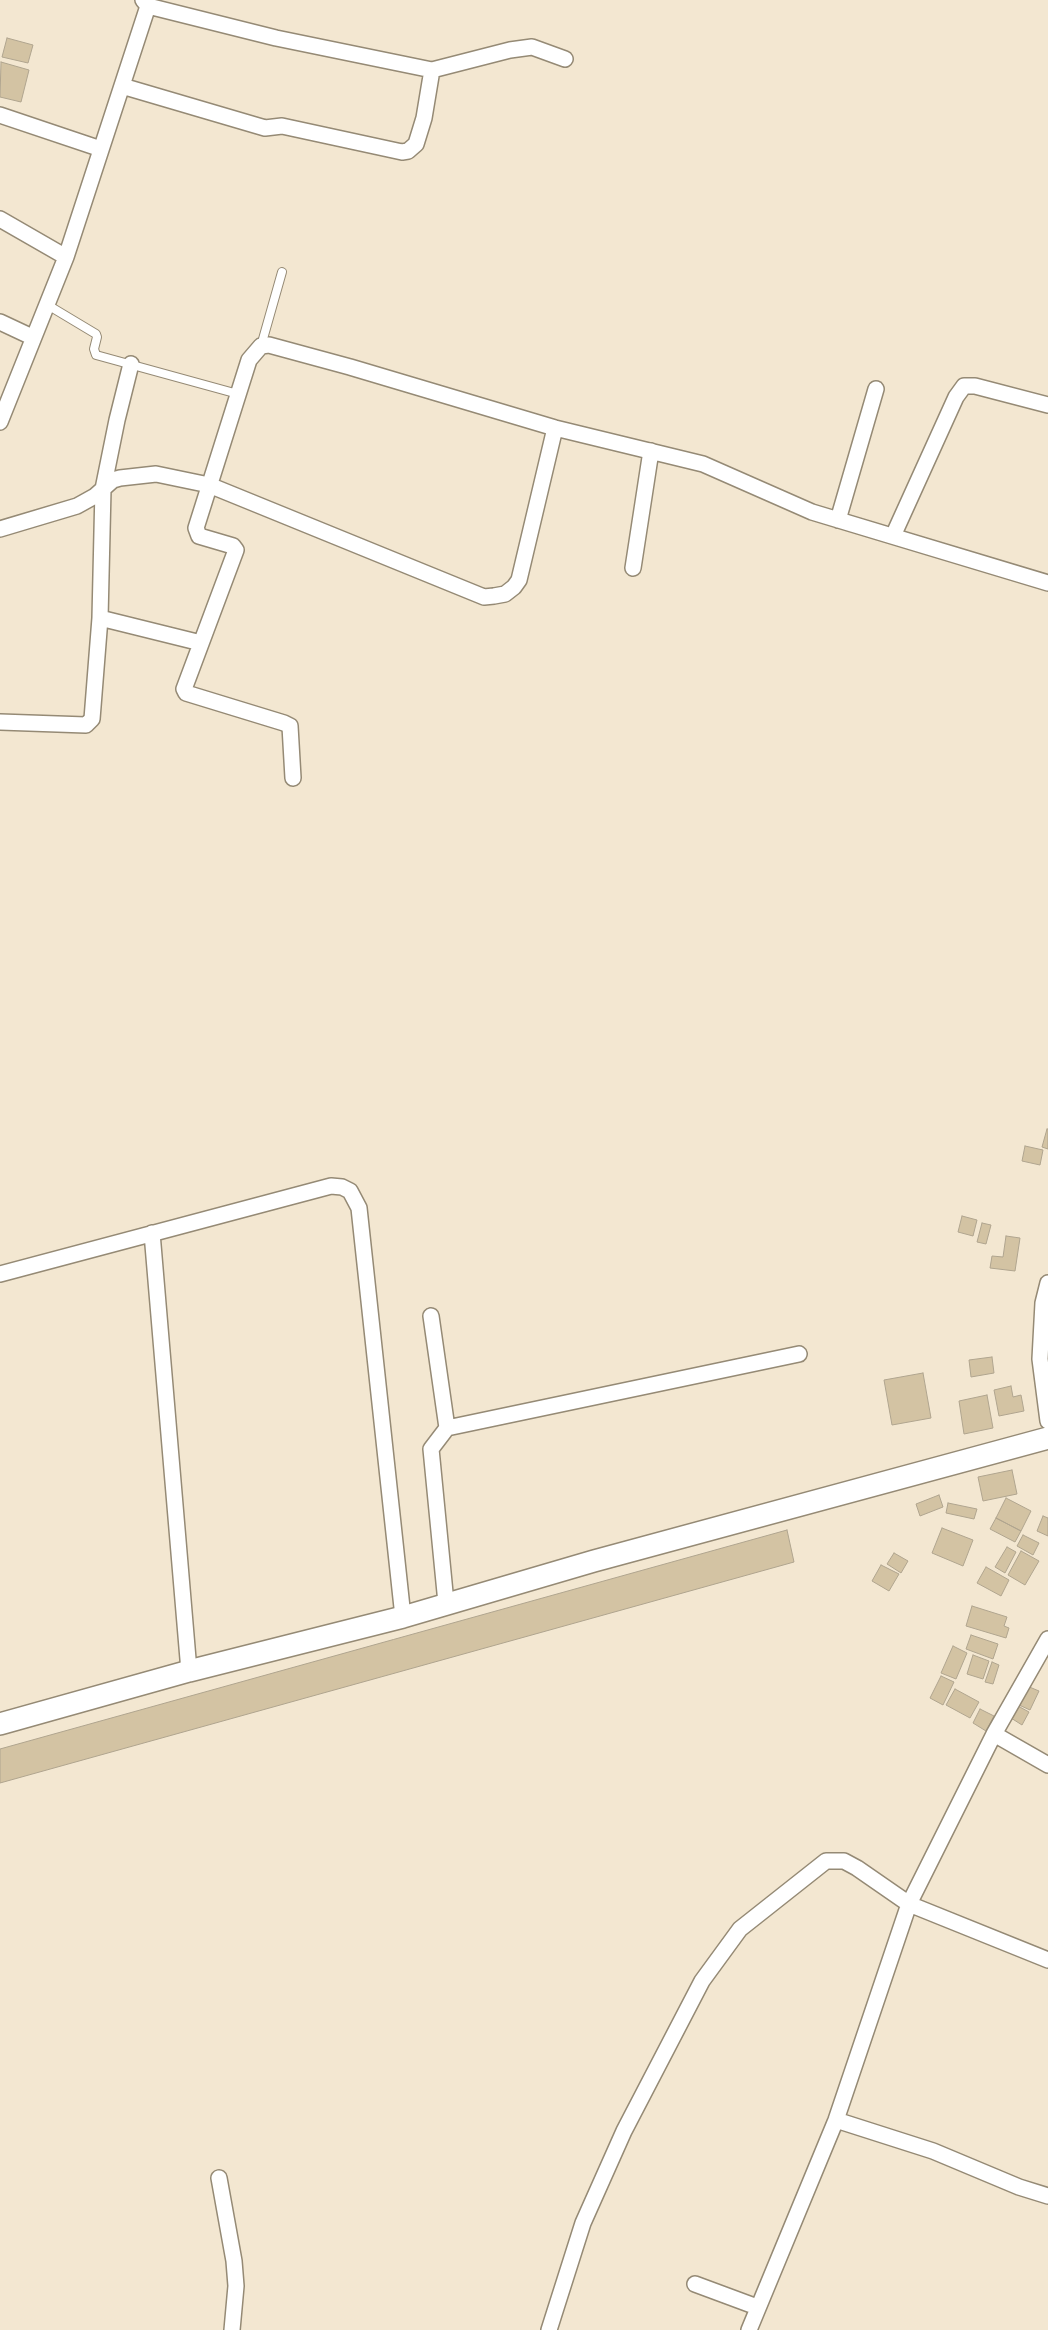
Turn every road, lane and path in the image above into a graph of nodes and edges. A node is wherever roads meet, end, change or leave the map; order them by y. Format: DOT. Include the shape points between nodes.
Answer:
graph roads {
  1 [pos="145,3"];
  2 [pos="565,58"];
  3 [pos="432,70"];
  4 [pos="122,86"];
  5 [pos="0,115"];
  6 [pos="101,149"];
  7 [pos="0,219"];
  8 [pos="66,256"];
  9 [pos="282,272"];
  10 [pos="46,304"];
  11 [pos="0,322"];
  12 [pos="32,337"];
  13 [pos="261,346"];
  14 [pos="131,364"];
  15 [pos="876,389"];
  16 [pos="238,394"];
  17 [pos="1048,405"];
  18 [pos="0,422"];
  19 [pos="554,428"];
  20 [pos="650,451"];
  21 [pos="209,485"];
  22 [pos="103,489"];
  23 [pos="838,520"];
  24 [pos="0,529"];
  25 [pos="893,536"];
  26 [pos="633,568"];
  27 [pos="1048,583"];
  28 [pos="100,618"];
  29 [pos="201,643"];
  30 [pos="0,722"];
  31 [pos="293,778"];
  32 [pos="152,1232"];
  33 [pos="0,1274"];
  34 [pos="1048,1283"];
  35 [pos="432,1316"];
  36 [pos="799,1354"];
  37 [pos="1048,1421"];
  38 [pos="447,1428"];
  39 [pos="1048,1438"];
  40 [pos="446,1603"];
  41 [pos="403,1617"];
  42 [pos="1048,1639"];
  43 [pos="188,1671"];
  44 [pos="0,1724"];
  45 [pos="994,1734"];
  46 [pos="1048,1765"];
  47 [pos="908,1904"];
  48 [pos="1048,1960"];
  49 [pos="836,2120"];
  50 [pos="218,2178"];
  51 [pos="1048,2196"];
  52 [pos="694,2284"];
  53 [pos="757,2307"];
  54 [pos="232,2330"];
  55 [pos="549,2330"];
  56 [pos="748,2330"];
  1 -- 3 [label="street" via="276,38"];
  1 -- 4 [label="street"];
  2 -- 3 [label="street" via="532,47"];
  3 -- 4 [label="street" via="416,144 402,152 282,126 265,128"];
  4 -- 6 [label="street"];
  5 -- 6 [label="street"];
  6 -- 8 [label="street"];
  7 -- 8 [label="street"];
  8 -- 10 [label="street"];
  9 -- 13 [label="lane"];
  10 -- 12 [label="street"];
  10 -- 14 [label="lane" via="96,334 96,355"];
  11 -- 12 [label="street"];
  12 -- 18 [label="street"];
  13 -- 16 [label="street" via="249,360"];
  13 -- 19 [label="street" via="269,345 350,367"];
  14 -- 16 [label="lane"];
  14 -- 22 [label="street"];
  15 -- 23 [label="street"];
  16 -- 21 [label="street"];
  17 -- 25 [label="street" via="964,386 956,397"];
  19 -- 20 [label="street"];
  19 -- 21 [label="street" via="519,580 505,594 494,596 484,597"];
  20 -- 23 [label="street" via="702,464 812,512"];
  20 -- 26 [label="street"];
  21 -- 22 [label="street" via="151,473 120,478"];
  21 -- 29 [label="street" via="196,532 236,550"];
  22 -- 24 [label="street" via="77,506"];
  22 -- 28 [label="street"];
  23 -- 25 [label="street"];
  25 -- 27 [label="street"];
  28 -- 29 [label="street"];
  28 -- 30 [label="street" via="89,724"];
  29 -- 31 [label="street" via="186,684 186,693 290,726"];
  32 -- 33 [label="street"];
  32 -- 41 [label="street" via="331,1186 350,1191 359,1208"];
  32 -- 43 [label="street"];
  34 -- 37 [label="street" via="1043,1303 1040,1359"];
  35 -- 38 [label="street"];
  36 -- 38 [label="street"];
  38 -- 40 [label="street" via="431,1449"];
  39 -- 40 [label="main road"];
  40 -- 41 [label="main road"];
  41 -- 43 [label="main road"];
  42 -- 45 [label="street"];
  43 -- 44 [label="main road"];
  45 -- 46 [label="street"];
  45 -- 47 [label="street"];
  47 -- 48 [label="street"];
  47 -- 49 [label="street"];
  47 -- 55 [label="street" via="857,1868 834,1859 826,1860 740,1929 702,1981 624,2131 583,2223"];
  49 -- 51 [label="street" via="933,2151"];
  49 -- 53 [label="street"];
  50 -- 54 [label="street" via="235,2278"];
  52 -- 53 [label="street"];
  53 -- 56 [label="street"];
}
